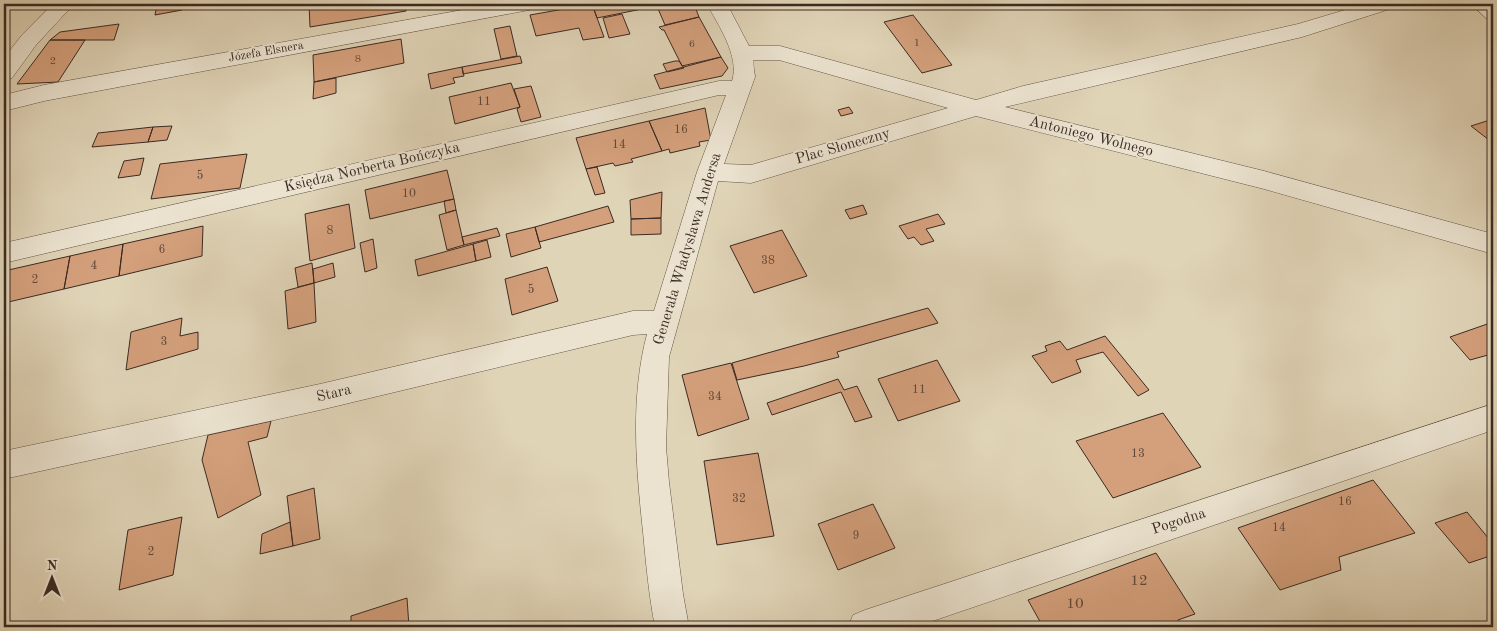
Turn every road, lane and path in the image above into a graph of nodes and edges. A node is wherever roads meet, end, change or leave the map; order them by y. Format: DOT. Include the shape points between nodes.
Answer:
graph roads {
  1 [pos="64,4"];
  2 [pos="529,4"];
  3 [pos="717,4"];
  4 [pos="1386,4"];
  5 [pos="1481,4"];
  6 [pos="1493,13"];
  7 [pos="741,54"];
  8 [pos="4,73"];
  9 [pos="740,90"];
  10 [pos="4,102"];
  11 [pos="976,108"];
  12 [pos="709,172"];
  13 [pos="1493,244"];
  14 [pos="4,253"];
  15 [pos="662,325"];
  16 [pos="1493,417"];
  17 [pos="4,465"];
  18 [pos="672,627"];
  19 [pos="865,627"];
  1 -- 8 [label="street" via="28,40"];
  2 -- 10 [label="street, Józefa Elsnera"];
  3 -- 7 [label="street"];
  4 -- 11 [label="street, Plac Słoneczny" via="1302,30 1023,94"];
  5 -- 6 [label="street"];
  7 -- 9 [label="street, Generała Władysława Andersa" via="745,67"];
  7 -- 11 [label="street, Antoniego Wolnego" via="780,53"];
  9 -- 12 [label="street, Generała Władysława Andersa"];
  9 -- 14 [label="street, Księdza Norberta Bończyka" via="709,90"];
  11 -- 12 [label="street, Plac Słoneczny" via="751,174"];
  11 -- 13 [label="street, Antoniego Wolnego" via="1264,180"];
  12 -- 15 [label="street, Generała Władysława Andersa"];
  15 -- 17 [label="street, Stara" via="656,322 634,323 320,397"];
  15 -- 18 [label="street, Generała Władysława Andersa" via="652,397 651,447"];
  16 -- 19 [label="street, Pogodna"];
}
